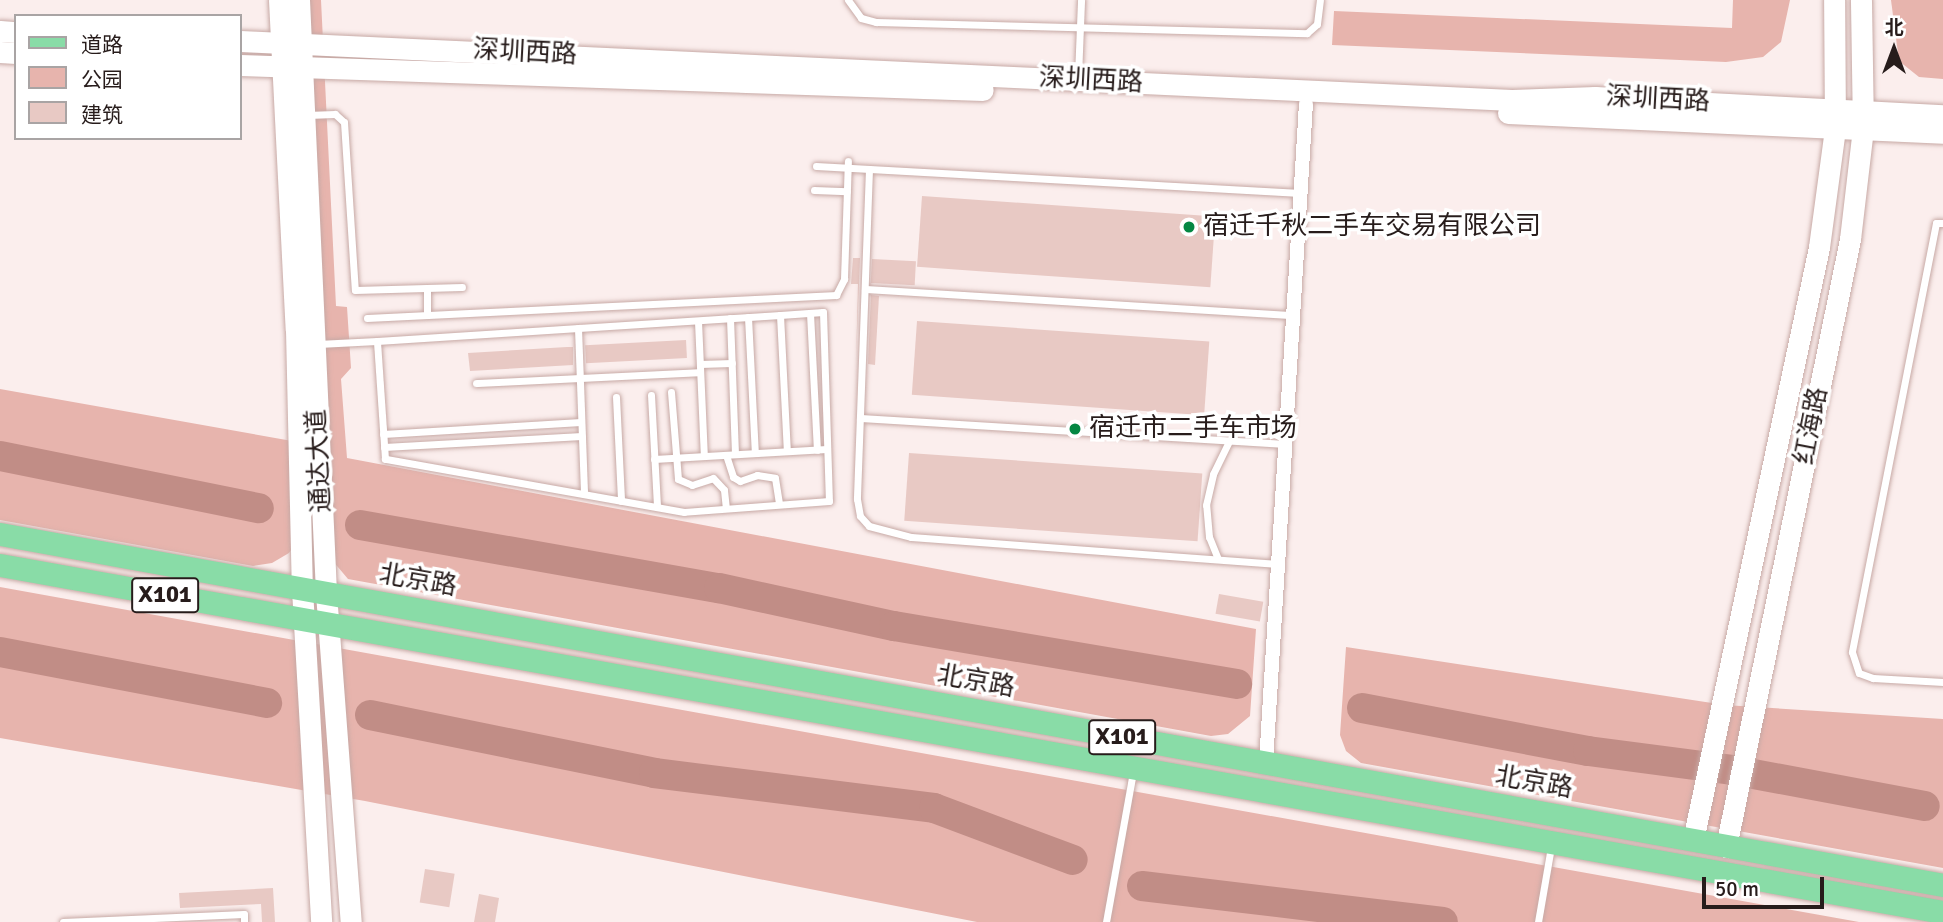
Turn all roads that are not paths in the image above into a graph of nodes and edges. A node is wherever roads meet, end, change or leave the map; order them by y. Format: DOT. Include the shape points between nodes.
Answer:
graph roads {
  1 [pos="279,0"];
  2 [pos="299,0"];
  3 [pos="848,0"];
  4 [pos="1082,0"];
  5 [pos="1320,0"];
  6 [pos="1834,0"];
  7 [pos="1861,0"];
  8 [pos="1080,27"];
  9 [pos="242,41"];
  10 [pos="291,43"];
  11 [pos="242,65"];
  12 [pos="293,66"];
  13 [pos="1077,80"];
  14 [pos="1307,104"];
  15 [pos="1943,115"];
  16 [pos="295,116"];
  17 [pos="1836,119"];
  18 [pos="1863,120"];
  19 [pos="1943,133"];
  20 [pos="848,164"];
  21 [pos="817,166"];
  22 [pos="869,169"];
  23 [pos="814,190"];
  24 [pos="847,191"];
  25 [pos="1301,193"];
  26 [pos="1943,223"];
  27 [pos="462,287"];
  28 [pos="427,288"];
  29 [pos="865,289"];
  30 [pos="810,313"];
  31 [pos="427,315"];
  32 [pos="780,315"];
  33 [pos="1294,315"];
  34 [pos="748,317"];
  35 [pos="367,318"];
  36 [pos="730,318"];
  37 [pos="698,321"];
  38 [pos="578,328"];
  39 [pos="377,341"];
  40 [pos="306,345"];
  41 [pos="732,363"];
  42 [pos="700,368"];
  43 [pos="580,378"];
  44 [pos="476,383"];
  45 [pos="671,392"];
  46 [pos="651,395"];
  47 [pos="616,397"];
  48 [pos="860,418"];
  49 [pos="582,422"];
  50 [pos="383,434"];
  51 [pos="582,436"];
  52 [pos="1229,441"];
  53 [pos="1286,444"];
  54 [pos="384,447"];
  55 [pos="827,449"];
  56 [pos="817,450"];
  57 [pos="787,451"];
  58 [pos="755,453"];
  59 [pos="736,454"];
  60 [pos="726,455"];
  61 [pos="704,456"];
  62 [pos="675,458"];
  63 [pos="654,459"];
  64 [pos="584,494"];
  65 [pos="621,501"];
  66 [pos="779,504"];
  67 [pos="657,507"];
  68 [pos="726,509"];
  69 [pos="0,534"];
  70 [pos="1219,559"];
  71 [pos="1279,564"];
  72 [pos="0,565"];
  73 [pos="302,589"];
  74 [pos="326,593"];
  75 [pos="304,620"];
  76 [pos="329,625"];
  77 [pos="1943,682"];
  78 [pos="1266,763"];
  79 [pos="1134,768"];
  80 [pos="1693,840"];
  81 [pos="1552,842"];
  82 [pos="1726,847"];
  83 [pos="1943,886"];
  84 [pos="1943,912"];
  85 [pos="63,922"];
  86 [pos="244,922"];
  87 [pos="321,922"];
  88 [pos="351,922"];
  89 [pos="1106,922"];
  90 [pos="1538,922"];
  1 -- 10 [label="street, 通达大道"];
  2 -- 10 [label="street, 通达大道"];
  3 -- 8 [label="lane" via="861,18 876,22"];
  4 -- 8 [label="lane"];
  5 -- 8 [label="lane" via="1317,24 1307,33"];
  6 -- 17 [label="street, 红海路"];
  7 -- 18 [label="street, 红海路"];
  8 -- 13 [label="lane"];
  9 -- 10 [label="street, 深圳西路"];
  10 -- 12 [label="street, 通达大道"];
  10 -- 13 [label="street, 深圳西路"];
  11 -- 12 [label="street, 深圳西路"];
  12 -- 14 [label="street, 深圳西路"];
  12 -- 16 [label="street, 通达大道"];
  13 -- 17 [label="street, 深圳西路"];
  14 -- 17 [label="street, 深圳西路"];
  14 -- 25 [label="street"];
  15 -- 18 [label="street, 深圳西路"];
  16 -- 28 [label="lane" via="335,114 344,122 355,290"];
  16 -- 40 [label="street, 通达大道"];
  17 -- 18 [label="street, 深圳西路"];
  17 -- 80 [label="street, 红海路" via="1819,247"];
  18 -- 19 [label="street, 深圳西路"];
  18 -- 82 [label="street, 红海路" via="1850,239"];
  20 -- 21 [label="lane"];
  20 -- 22 [label="lane"];
  20 -- 24 [label="lane"];
  22 -- 25 [label="lane"];
  22 -- 29 [label="lane"];
  23 -- 24 [label="lane"];
  24 -- 31 [label="lane" via="844,279 836,295"];
  25 -- 33 [label="street"];
  26 -- 77 [label="lane" via="1936,223 1852,652 1854,667 1873,678"];
  27 -- 28 [label="lane"];
  28 -- 31 [label="lane"];
  29 -- 33 [label="lane"];
  29 -- 48 [label="lane"];
  30 -- 32 [label="lane"];
  30 -- 55 [label="lane" via="823,312"];
  30 -- 56 [label="lane"];
  31 -- 35 [label="lane"];
  32 -- 34 [label="lane"];
  32 -- 57 [label="lane"];
  33 -- 53 [label="street"];
  34 -- 36 [label="lane"];
  34 -- 58 [label="lane"];
  36 -- 37 [label="lane"];
  36 -- 41 [label="lane"];
  37 -- 38 [label="lane"];
  37 -- 42 [label="lane"];
  38 -- 39 [label="lane"];
  38 -- 43 [label="lane"];
  39 -- 40 [label="lane"];
  39 -- 50 [label="lane"];
  40 -- 73 [label="street, 通达大道"];
  40 -- 74 [label="street, 通达大道"];
  41 -- 42 [label="lane"];
  41 -- 59 [label="lane"];
  42 -- 43 [label="lane"];
  42 -- 61 [label="lane"];
  43 -- 44 [label="lane"];
  43 -- 49 [label="lane"];
  45 -- 62 [label="lane"];
  46 -- 63 [label="lane"];
  47 -- 65 [label="lane"];
  48 -- 52 [label="lane"];
  48 -- 70 [label="lane" via="860,516 886,533"];
  49 -- 50 [label="lane"];
  49 -- 51 [label="lane"];
  50 -- 54 [label="lane"];
  51 -- 54 [label="lane"];
  51 -- 64 [label="lane"];
  52 -- 53 [label="lane"];
  52 -- 70 [label="lane" via="1213,474 1206,505 1209,537"];
  53 -- 71 [label="street"];
  54 -- 64 [label="lane" via="385,459"];
  55 -- 56 [label="lane"];
  55 -- 66 [label="lane" via="829,501"];
  56 -- 57 [label="lane"];
  57 -- 58 [label="lane"];
  58 -- 59 [label="lane"];
  59 -- 60 [label="lane"];
  60 -- 61 [label="lane"];
  60 -- 66 [label="lane" via="733,477 740,481 758,475 775,478"];
  61 -- 62 [label="lane"];
  62 -- 63 [label="lane"];
  62 -- 68 [label="lane" via="678,479 684,483 692,485 707,476 720,482"];
  63 -- 67 [label="lane"];
  64 -- 65 [label="lane"];
  65 -- 67 [label="lane"];
  66 -- 68 [label="lane"];
  67 -- 68 [label="lane" via="684,512"];
  69 -- 73 [label="main road, 北京路 / X101"];
  70 -- 71 [label="lane"];
  71 -- 78 [label="street"];
  72 -- 75 [label="main road, X101"];
  73 -- 74 [label="main road, 北京路 / X101"];
  73 -- 75 [label="street, 通达大道"];
  74 -- 76 [label="street, 通达大道"];
  74 -- 78 [label="main road, 北京路 / X101"];
  75 -- 76 [label="main road, X101"];
  75 -- 87 [label="street, 通达大道"];
  76 -- 79 [label="main road, X101"];
  76 -- 88 [label="street, 通达大道"];
  78 -- 80 [label="main road, 北京路 / X101"];
  79 -- 81 [label="main road, X101"];
  79 -- 89 [label="lane"];
  80 -- 82 [label="main road, 北京路 / X101"];
  81 -- 84 [label="main road, X101"];
  81 -- 90 [label="lane"];
  82 -- 83 [label="main road, 北京路 / X101"];
  85 -- 86 [label="lane" via="244,914"];
}
